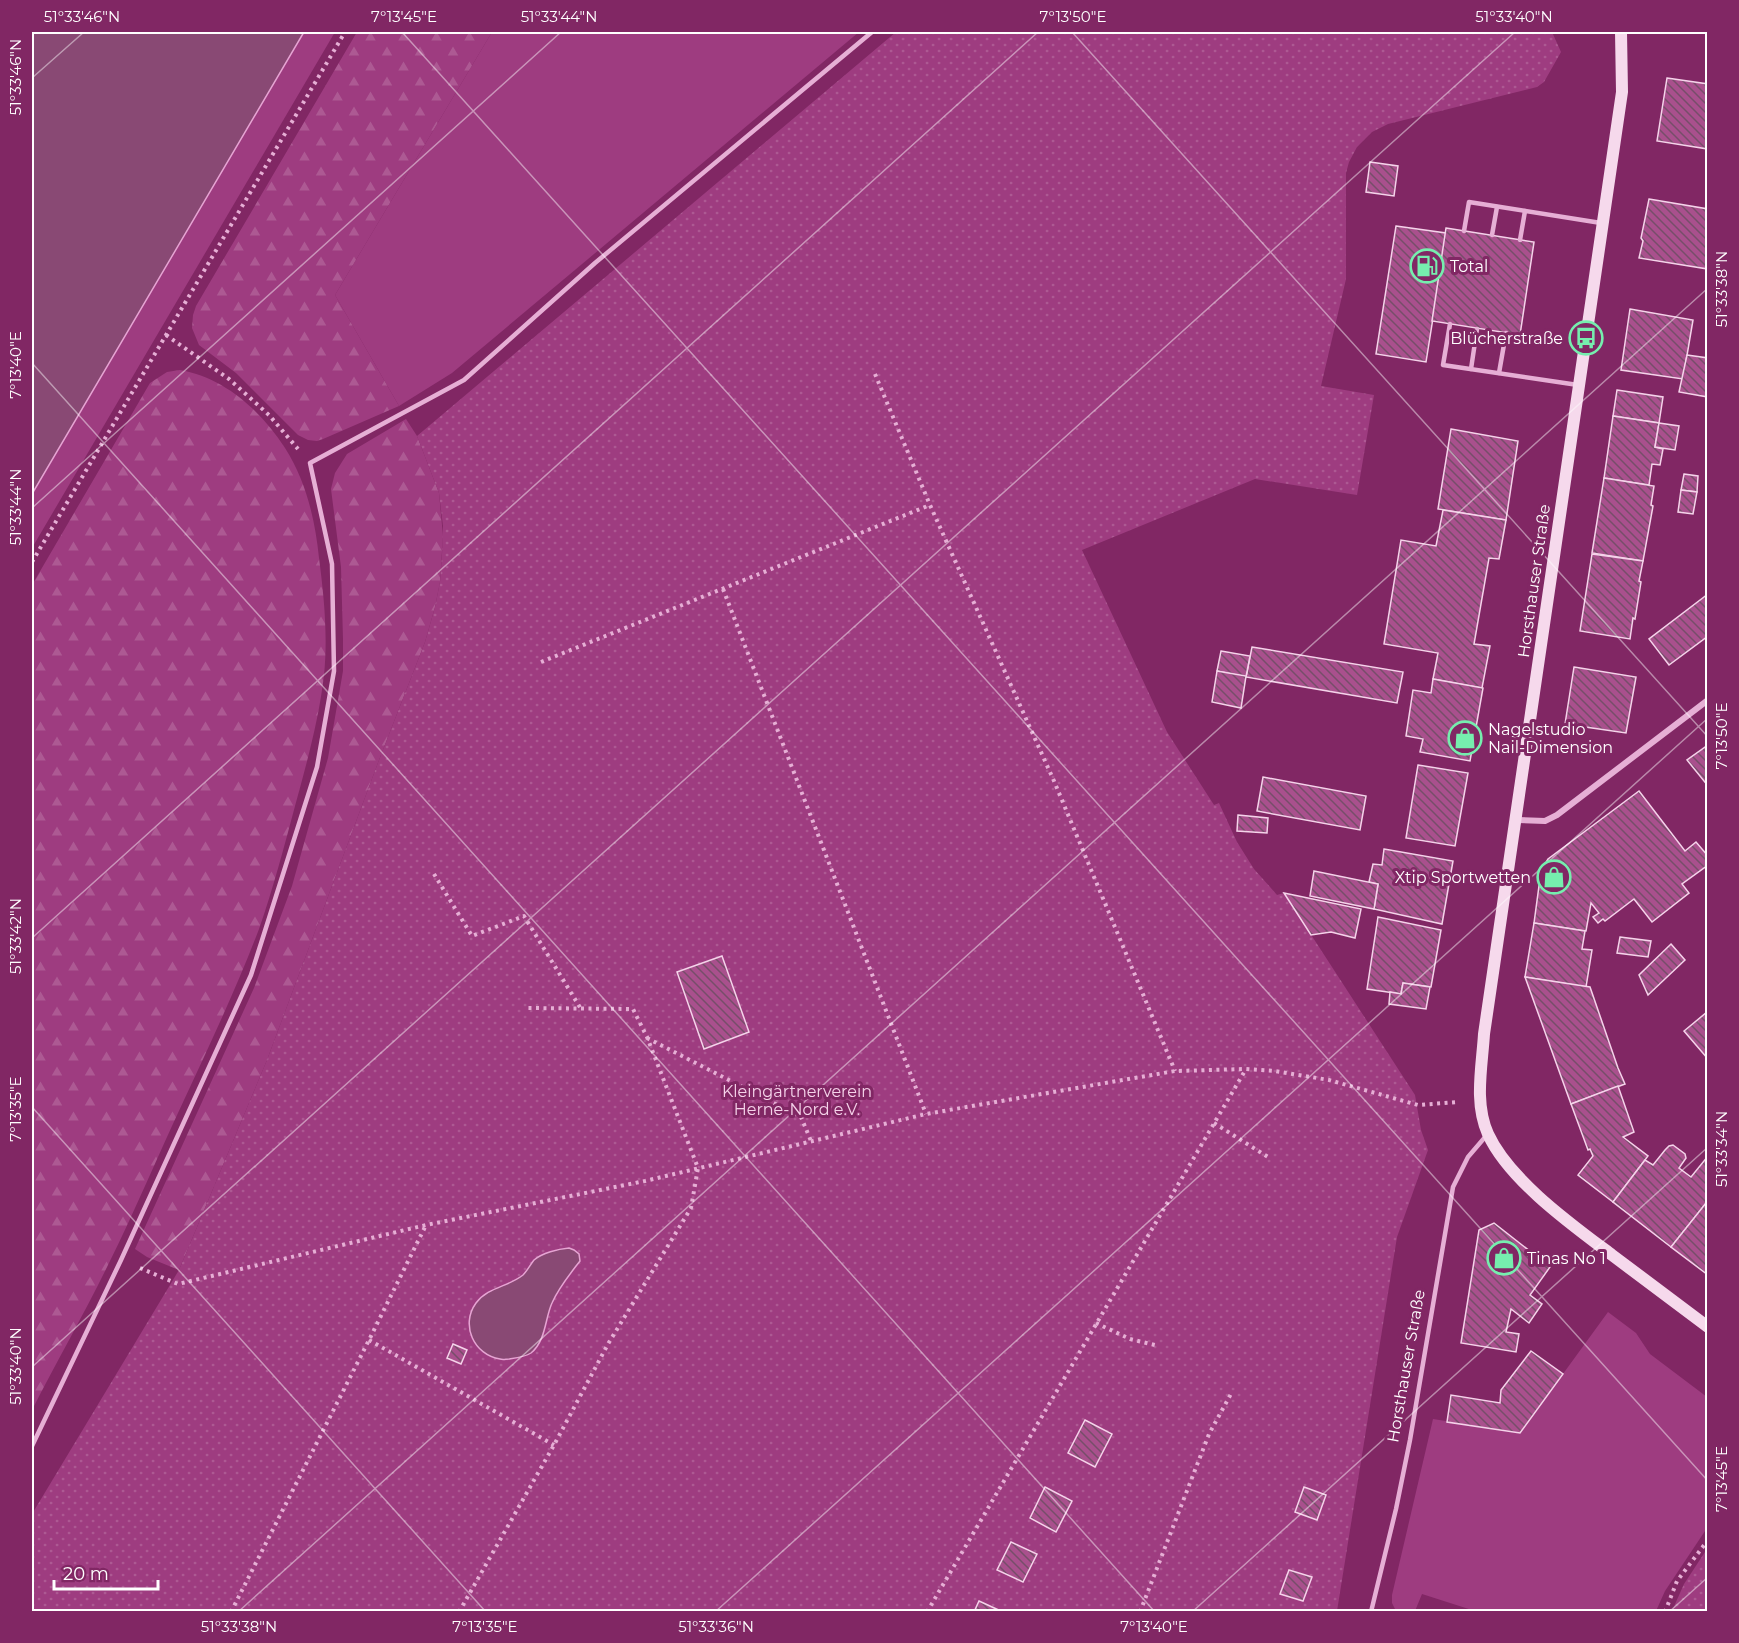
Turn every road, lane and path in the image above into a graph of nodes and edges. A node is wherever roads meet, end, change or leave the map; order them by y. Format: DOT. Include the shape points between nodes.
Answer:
graph roads {
  1 [pos="345,32"];
  2 [pos="872,32"];
  3 [pos="1621,32"];
  4 [pos="1497,207"];
  5 [pos="1525,211"];
  6 [pos="1603,223"];
  7 [pos="1464,231"];
  8 [pos="1492,235"];
  9 [pos="1520,240"];
  10 [pos="1449,324"];
  11 [pos="1478,328"];
  12 [pos="1506,333"];
  13 [pos="166,335"];
  14 [pos="1471,369"];
  15 [pos="1499,373"];
  16 [pos="875,374"];
  17 [pos="1579,386"];
  18 [pos="310,463"];
  19 [pos="930,505"];
  20 [pos="32,562"];
  21 [pos="723,589"];
  22 [pos="541,662"];
  23 [pos="1707,700"];
  24 [pos="1515,820"];
  25 [pos="434,874"];
  26 [pos="527,1008"];
  27 [pos="581,1009"];
  28 [pos="647,1037"];
  29 [pos="1246,1069"];
  30 [pos="1175,1071"];
  31 [pos="1479,1101"];
  32 [pos="926,1114"];
  33 [pos="1214,1123"];
  34 [pos="1488,1134"];
  35 [pos="811,1141"];
  36 [pos="1268,1157"];
  37 [pos="699,1168"];
  38 [pos="426,1225"];
  39 [pos="121,1260"];
  40 [pos="1096,1323"];
  41 [pos="1707,1327"];
  42 [pos="369,1340"];
  43 [pos="1155,1346"];
  44 [pos="1232,1392"];
  45 [pos="554,1445"];
  46 [pos="32,1446"];
  47 [pos="1707,1540"];
  48 [pos="231,1611"];
  49 [pos="459,1611"];
  50 [pos="927,1611"];
  51 [pos="1140,1611"];
  52 [pos="1371,1611"];
  53 [pos="1665,1611"];
  1 -- 13 [label="path"];
  2 -- 18 [label="lane" via="596,263 464,380"];
  3 -- 6 [label="main road, Horsthauser Straße" via="1622,92"];
  4 -- 5 [label="lane"];
  4 -- 7 [label="lane" via="1469,202"];
  4 -- 8 [label="lane"];
  5 -- 6 [label="lane"];
  5 -- 9 [label="lane"];
  6 -- 17 [label="main road, Horsthauser Straße"];
  10 -- 14 [label="lane" via="1443,365"];
  11 -- 14 [label="lane"];
  12 -- 15 [label="lane"];
  13 -- 18 [label="path" via="229,379 269,415"];
  13 -- 20 [label="path"];
  14 -- 15 [label="lane"];
  15 -- 17 [label="lane"];
  16 -- 19 [label="path"];
  17 -- 24 [label="main road, Horsthauser Straße"];
  18 -- 39 [label="lane" via="332,564 334,671 317,767 251,975"];
  19 -- 21 [label="path"];
  19 -- 30 [label="path" via="1054,781"];
  21 -- 22 [label="path"];
  21 -- 32 [label="path"];
  23 -- 24 [label="street" via="1557,815 1545,821"];
  24 -- 31 [label="main road, Horsthauser Straße" via="1484,1034"];
  25 -- 27 [label="path" via="472,936 524,916"];
  26 -- 27 [label="path"];
  27 -- 28 [label="path" via="633,1010"];
  28 -- 35 [label="path" via="801,1118"];
  28 -- 37 [label="path"];
  29 -- 30 [label="path"];
  29 -- 31 [label="path" via="1329,1080 1418,1105"];
  29 -- 33 [label="path"];
  30 -- 32 [label="path"];
  31 -- 34 [label="main road, Horsthauser Straße"];
  32 -- 35 [label="path"];
  33 -- 36 [label="path"];
  33 -- 40 [label="path"];
  34 -- 41 [label="main road, Horsthauser Straße" via="1505,1160 1565,1219"];
  34 -- 52 [label="lane, Horsthauser Straße" via="1468,1157 1454,1187 1410,1440"];
  35 -- 37 [label="path"];
  37 -- 38 [label="path"];
  37 -- 45 [label="path" via="691,1208 608,1344"];
  38 -- 39 [label="path" via="178,1284"];
  38 -- 42 [label="path"];
  39 -- 46 [label="lane"];
  40 -- 43 [label="path"];
  40 -- 50 [label="path"];
  42 -- 45 [label="path"];
  42 -- 48 [label="path"];
  44 -- 51 [label="path" via="1209,1434"];
  45 -- 49 [label="path"];
  47 -- 53 [label="path" via="1677,1581"];
}
